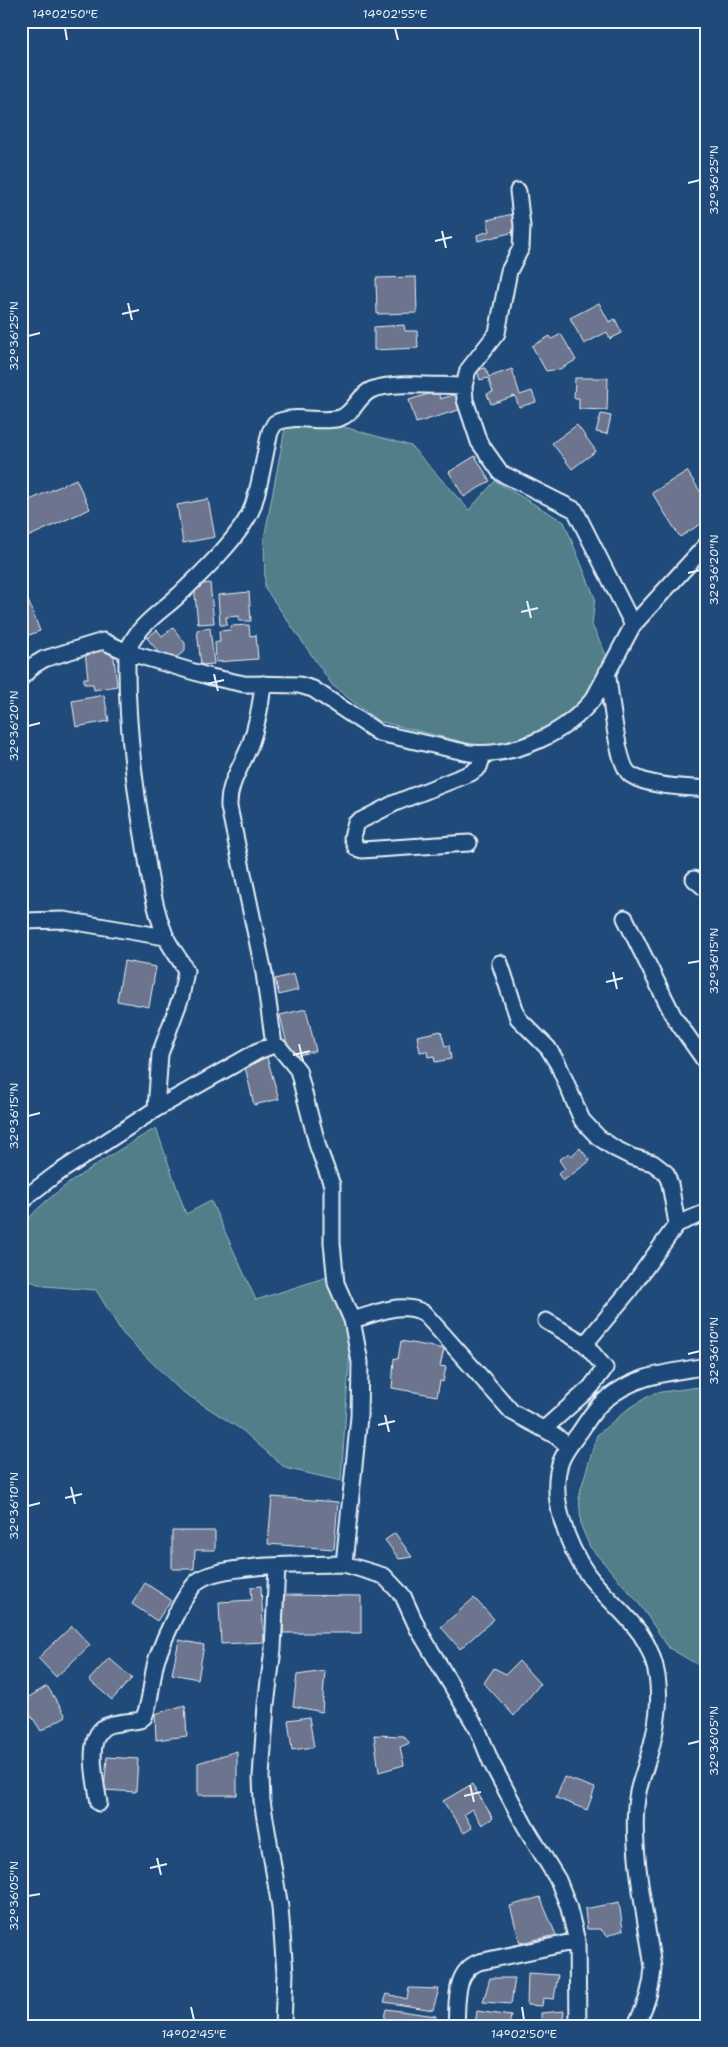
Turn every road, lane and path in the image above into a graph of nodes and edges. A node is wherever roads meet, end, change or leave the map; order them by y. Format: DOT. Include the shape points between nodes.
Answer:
graph roads {
  1 [pos="518,191"];
  2 [pos="464,386"];
  3 [pos="706,546"];
  4 [pos="633,625"];
  5 [pos="127,652"];
  6 [pos="607,672"];
  7 [pos="21,678"];
  8 [pos="263,684"];
  9 [pos="482,755"];
  10 [pos="707,789"];
  11 [pos="469,843"];
  12 [pos="694,879"];
  13 [pos="707,890"];
  14 [pos="625,918"];
  15 [pos="21,921"];
  16 [pos="166,936"];
  17 [pos="500,964"];
  18 [pos="274,1046"];
  19 [pos="707,1064"];
  20 [pos="156,1108"];
  21 [pos="21,1204"];
  22 [pos="707,1212"];
  23 [pos="677,1224"];
  24 [pos="352,1320"];
  25 [pos="546,1321"];
  26 [pos="585,1344"];
  27 [pos="707,1366"];
  28 [pos="544,1429"];
  29 [pos="568,1446"];
  30 [pos="344,1564"];
  31 [pos="277,1566"];
  32 [pos="99,1803"];
  33 [pos="577,1941"];
  34 [pos="283,2026"];
  35 [pos="456,2026"];
  36 [pos="578,2026"];
  37 [pos="635,2026"];
  1 -- 2 [label="street" via="521,248 509,271 501,319 493,340 468,370"];
  2 -- 4 [label="street" via="483,450 501,473 575,510"];
  2 -- 5 [label="street" via="381,387 366,393 342,417 307,417 275,423 252,508 240,527 202,573 135,634"];
  3 -- 4 [label="street"];
  4 -- 6 [label="street"];
  5 -- 7 [label="street" via="97,641 44,659"];
  5 -- 8 [label="street" via="211,677 244,684"];
  5 -- 16 [label="street" via="133,775 153,894"];
  6 -- 9 [label="street" via="586,708 564,724 527,746"];
  6 -- 10 [label="street" via="613,720 626,770 644,780"];
  8 -- 9 [label="street" via="299,685 313,689 379,733"];
  8 -- 18 [label="street" via="259,715 231,786 229,807 264,973"];
  9 -- 11 [label="street" via="479,767 471,773 395,803 356,823 352,837 356,848 362,850"];
  12 -- 13 [label="street"];
  14 -- 19 [label="street" via="674,1017"];
  15 -- 16 [label="street" via="64,920"];
  16 -- 20 [label="street" via="185,968 186,976 182,997 160,1054"];
  17 -- 23 [label="street" via="518,1018 548,1048 582,1120 614,1148 632,1158 653,1163 666,1173"];
  18 -- 20 [label="street" via="258,1051"];
  18 -- 24 [label="street" via="280,1048 298,1070 318,1147 332,1185 336,1283"];
  20 -- 21 [label="street" via="55,1175"];
  22 -- 23 [label="street"];
  23 -- 26 [label="street"];
  24 -- 28 [label="street" via="401,1307 417,1308 459,1350 512,1412"];
  24 -- 30 [label="street" via="360,1362 359,1417"];
  25 -- 26 [label="street"];
  26 -- 28 [label="street" via="605,1366 604,1371"];
  27 -- 29 [label="street" via="648,1375 631,1383 603,1401"];
  28 -- 29 [label="street"];
  29 -- 37 [label="street" via="558,1474 559,1507 566,1534 588,1575 621,1608 646,1642 658,1678 660,1701 652,1748 637,1798 636,1833 653,1967 648,1998"];
  30 -- 31 [label="street"];
  30 -- 33 [label="street" via="384,1576 403,1596 418,1629 478,1730 525,1826 558,1880"];
  31 -- 32 [label="street" via="214,1573 191,1588 162,1645 144,1717 110,1724 94,1738"];
  31 -- 34 [label="street" via="261,1777 280,1907 285,1973"];
  33 -- 35 [label="street" via="479,1962 466,1968 460,1982"];
  33 -- 36 [label="street"];
}
